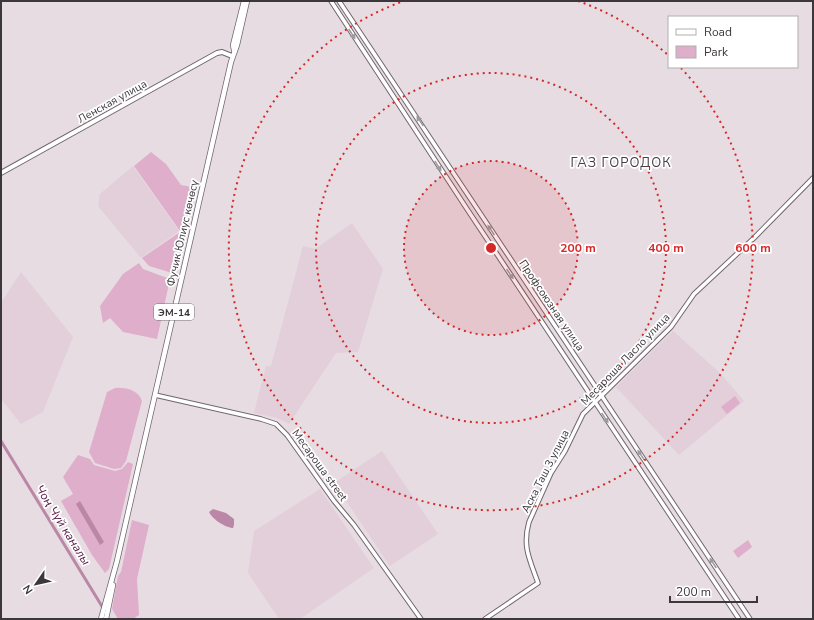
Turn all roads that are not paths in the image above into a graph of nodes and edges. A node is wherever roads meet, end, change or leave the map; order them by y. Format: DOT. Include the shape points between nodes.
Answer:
graph roads {
  1 [pos="244,1"];
  2 [pos="247,1"];
  3 [pos="330,1"];
  4 [pos="339,1"];
  5 [pos="234,50"];
  6 [pos="232,56"];
  7 [pos="1,173"];
  8 [pos="813,178"];
  9 [pos="155,395"];
  10 [pos="602,397"];
  11 [pos="595,402"];
  12 [pos="584,414"];
  13 [pos="108,600"];
  14 [pos="102,619"];
  15 [pos="106,619"];
  16 [pos="421,619"];
  17 [pos="485,619"];
  18 [pos="739,619"];
  19 [pos="750,619"];
  1 -- 5 [label="main road, Фучик Юлиус көчөсү"];
  2 -- 5 [label="main road, Фучик Юлиус көчөсү"];
  3 -- 11 [label="street, Профсоюзная улица, one-way"];
  10 -- 4 [label="street, Профсоюзная улица, one-way"];
  5 -- 6 [label="main road, Фучик Юлиус көчөсү / ЭМ-14"];
  6 -- 7 [label="main road, Ленская улица" via="217,53"];
  6 -- 9 [label="main road, Фучик Юлиус көчөсү / ЭМ-14"];
  8 -- 10 [label="street, Месароша Ласло улица" via="694,294 671,327"];
  9 -- 13 [label="main road, Фучик Юлиус көчөсү / ЭМ-14"];
  9 -- 16 [label="street, Месароша street" via="276,424 354,525"];
  10 -- 11 [label="street, Месароша Ласло улица"];
  19 -- 10 [label="street, Профсоюзная улица, one-way"];
  11 -- 12 [label="street, Месароша Ласло улица"];
  11 -- 18 [label="street, Профсоюзная улица, one-way"];
  12 -- 17 [label="street, Аска Таш 3 улица" via="551,473 529,522 527,555 538,583"];
  13 -- 14 [label="main road, ЭМ-14"];
  13 -- 15 [label="main road, ЭМ-14"];
}
